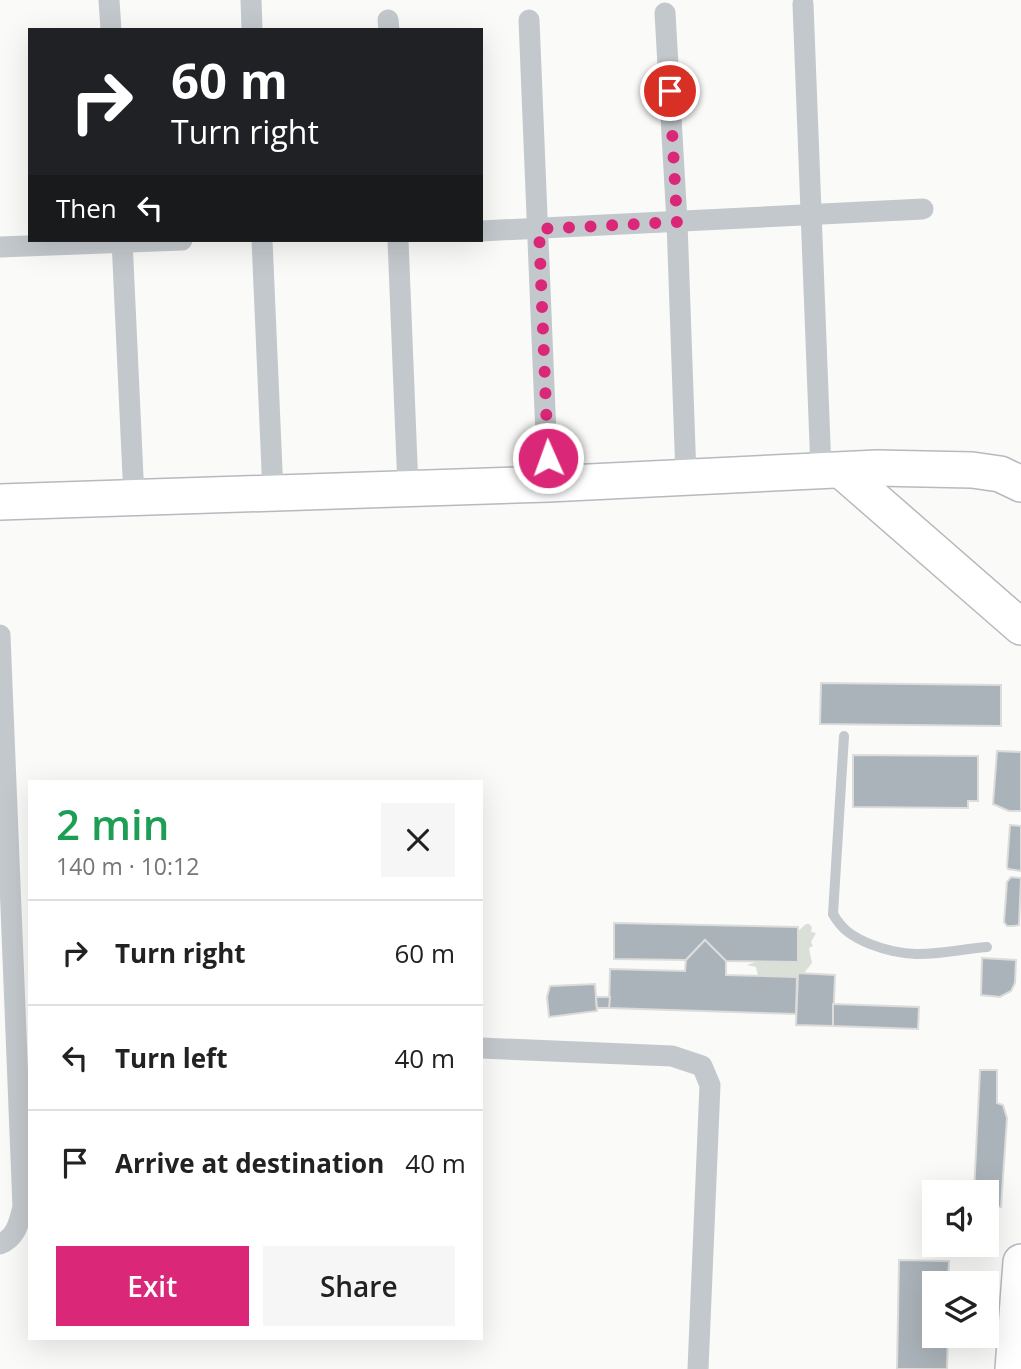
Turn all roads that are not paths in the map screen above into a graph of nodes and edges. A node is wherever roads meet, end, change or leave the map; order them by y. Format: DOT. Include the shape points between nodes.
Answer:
graph roads {
  1 [pos="109,0"];
  2 [pos="251,0"];
  3 [pos="803,4"];
  4 [pos="666,12"];
  5 [pos="529,20"];
  6 [pos="111,28"];
  7 [pos="252,28"];
  8 [pos="923,209"];
  9 [pos="812,216"];
  10 [pos="677,222"];
  11 [pos="539,229"];
  12 [pos="483,231"];
  13 [pos="102,242"];
  14 [pos="122,242"];
  15 [pos="262,242"];
  16 [pos="398,242"];
  17 [pos="0,247"];
  18 [pos="832,471"];
  19 [pos="687,477"];
  20 [pos="1014,479"];
  21 [pos="548,484"];
  22 [pos="408,488"];
  23 [pos="273,493"];
  24 [pos="134,498"];
  25 [pos="0,502"];
  26 [pos="1021,627"];
  27 [pos="0,635"];
  28 [pos="844,736"];
  29 [pos="987,947"];
  30 [pos="8,1038"];
  31 [pos="483,1048"];
  32 [pos="0,1244"];
  33 [pos="1021,1262"];
  34 [pos="698,1369"];
  35 [pos="1013,1369"];
  1 -- 6 [label="street"];
  2 -- 7 [label="street"];
  3 -- 9 [label="street"];
  4 -- 10 [label="street"];
  5 -- 11 [label="street"];
  8 -- 9 [label="street"];
  9 -- 10 [label="street"];
  9 -- 18 [label="street"];
  10 -- 11 [label="street"];
  10 -- 19 [label="street"];
  11 -- 12 [label="street"];
  11 -- 21 [label="street"];
  13 -- 17 [label="street"];
  14 -- 24 [label="street"];
  15 -- 23 [label="street"];
  16 -- 22 [label="street"];
  18 -- 19 [label="main road"];
  18 -- 20 [label="main road" via="944,468"];
  18 -- 26 [label="main road"];
  19 -- 21 [label="main road"];
  21 -- 22 [label="main road"];
  22 -- 23 [label="main road"];
  23 -- 24 [label="main road"];
  24 -- 25 [label="main road"];
  27 -- 30 [label="street"];
  28 -- 29 [label="lane" via="833,914 840,927 892,953"];
  30 -- 32 [label="street" via="23,1208 19,1227 9,1241"];
  31 -- 34 [label="street" via="672,1056 702,1066 710,1085"];
  33 -- 35 [label="main road"];
}
